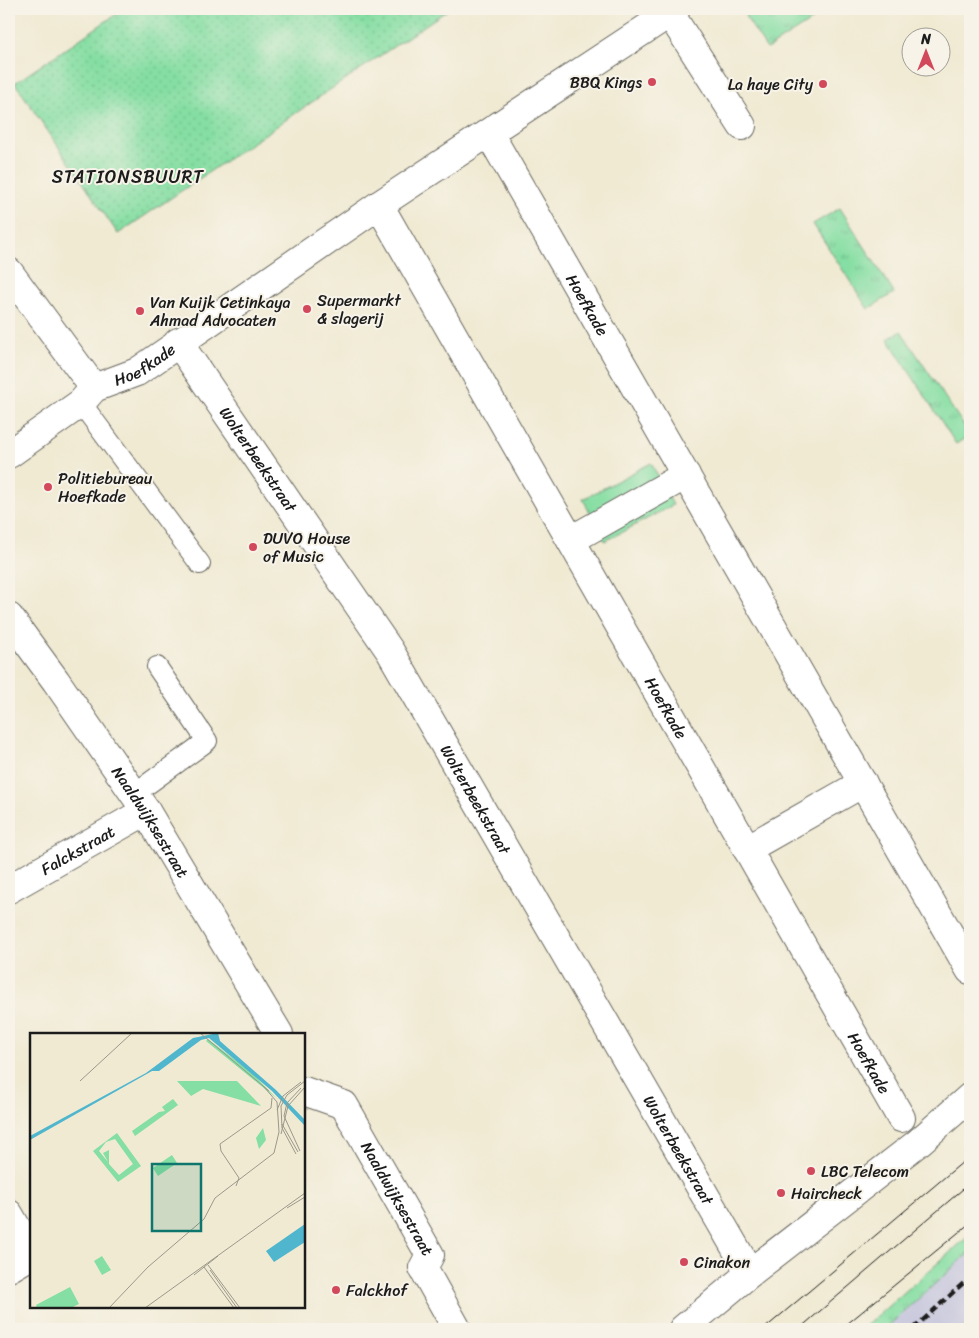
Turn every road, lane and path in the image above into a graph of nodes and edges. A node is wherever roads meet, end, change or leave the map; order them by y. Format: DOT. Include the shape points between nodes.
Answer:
graph roads {
  1 [pos="671,10"];
  2 [pos="742,126"];
  3 [pos="488,133"];
  4 [pos="379,205"];
  5 [pos="9,272"];
  6 [pos="178,342"];
  7 [pos="87,395"];
  8 [pos="9,454"];
  9 [pos="686,476"];
  10 [pos="571,540"];
  11 [pos="200,564"];
  12 [pos="9,618"];
  13 [pos="157,667"];
  14 [pos="863,783"];
  15 [pos="140,802"];
  16 [pos="748,849"];
  17 [pos="9,889"];
  18 [pos="970,970"];
  19 [pos="278,1033"];
  20 [pos="305,1090"];
  21 [pos="970,1097"];
  22 [pos="901,1118"];
  23 [pos="9,1214"];
  24 [pos="30,1251"];
  25 [pos="30,1254"];
  26 [pos="9,1268"];
  27 [pos="750,1273"];
  28 [pos="457,1329"];
  29 [pos="683,1329"];
  1 -- 2 [label="street"];
  1 -- 3 [label="street, Hoefkade"];
  3 -- 4 [label="street, Hoefkade"];
  3 -- 9 [label="street, Hoefkade"];
  4 -- 6 [label="street, Hoefkade"];
  4 -- 10 [label="street, Hoefkade"];
  5 -- 7 [label="street"];
  6 -- 7 [label="street, Hoefkade" via="137,372"];
  6 -- 27 [label="street, Wolterbeekstraat" via="390,651"];
  7 -- 8 [label="street, Hoefkade"];
  7 -- 11 [label="lane"];
  9 -- 10 [label="street"];
  9 -- 14 [label="street, Hoefkade"];
  10 -- 16 [label="street, Hoefkade"];
  12 -- 15 [label="street, Naaldwijksestraat"];
  13 -- 15 [label="lane" via="207,741"];
  14 -- 16 [label="street"];
  14 -- 18 [label="street, Hoefkade"];
  15 -- 17 [label="street, Falckstraat"];
  15 -- 19 [label="street, Naaldwijksestraat"];
  16 -- 22 [label="street, Hoefkade"];
  20 -- 28 [label="street, Naaldwijksestraat" via="344,1105 430,1255 424,1268"];
  21 -- 27 [label="street" via="919,1142"];
  23 -- 24 [label="street"];
  25 -- 26 [label="street"];
  27 -- 29 [label="street"];
}
